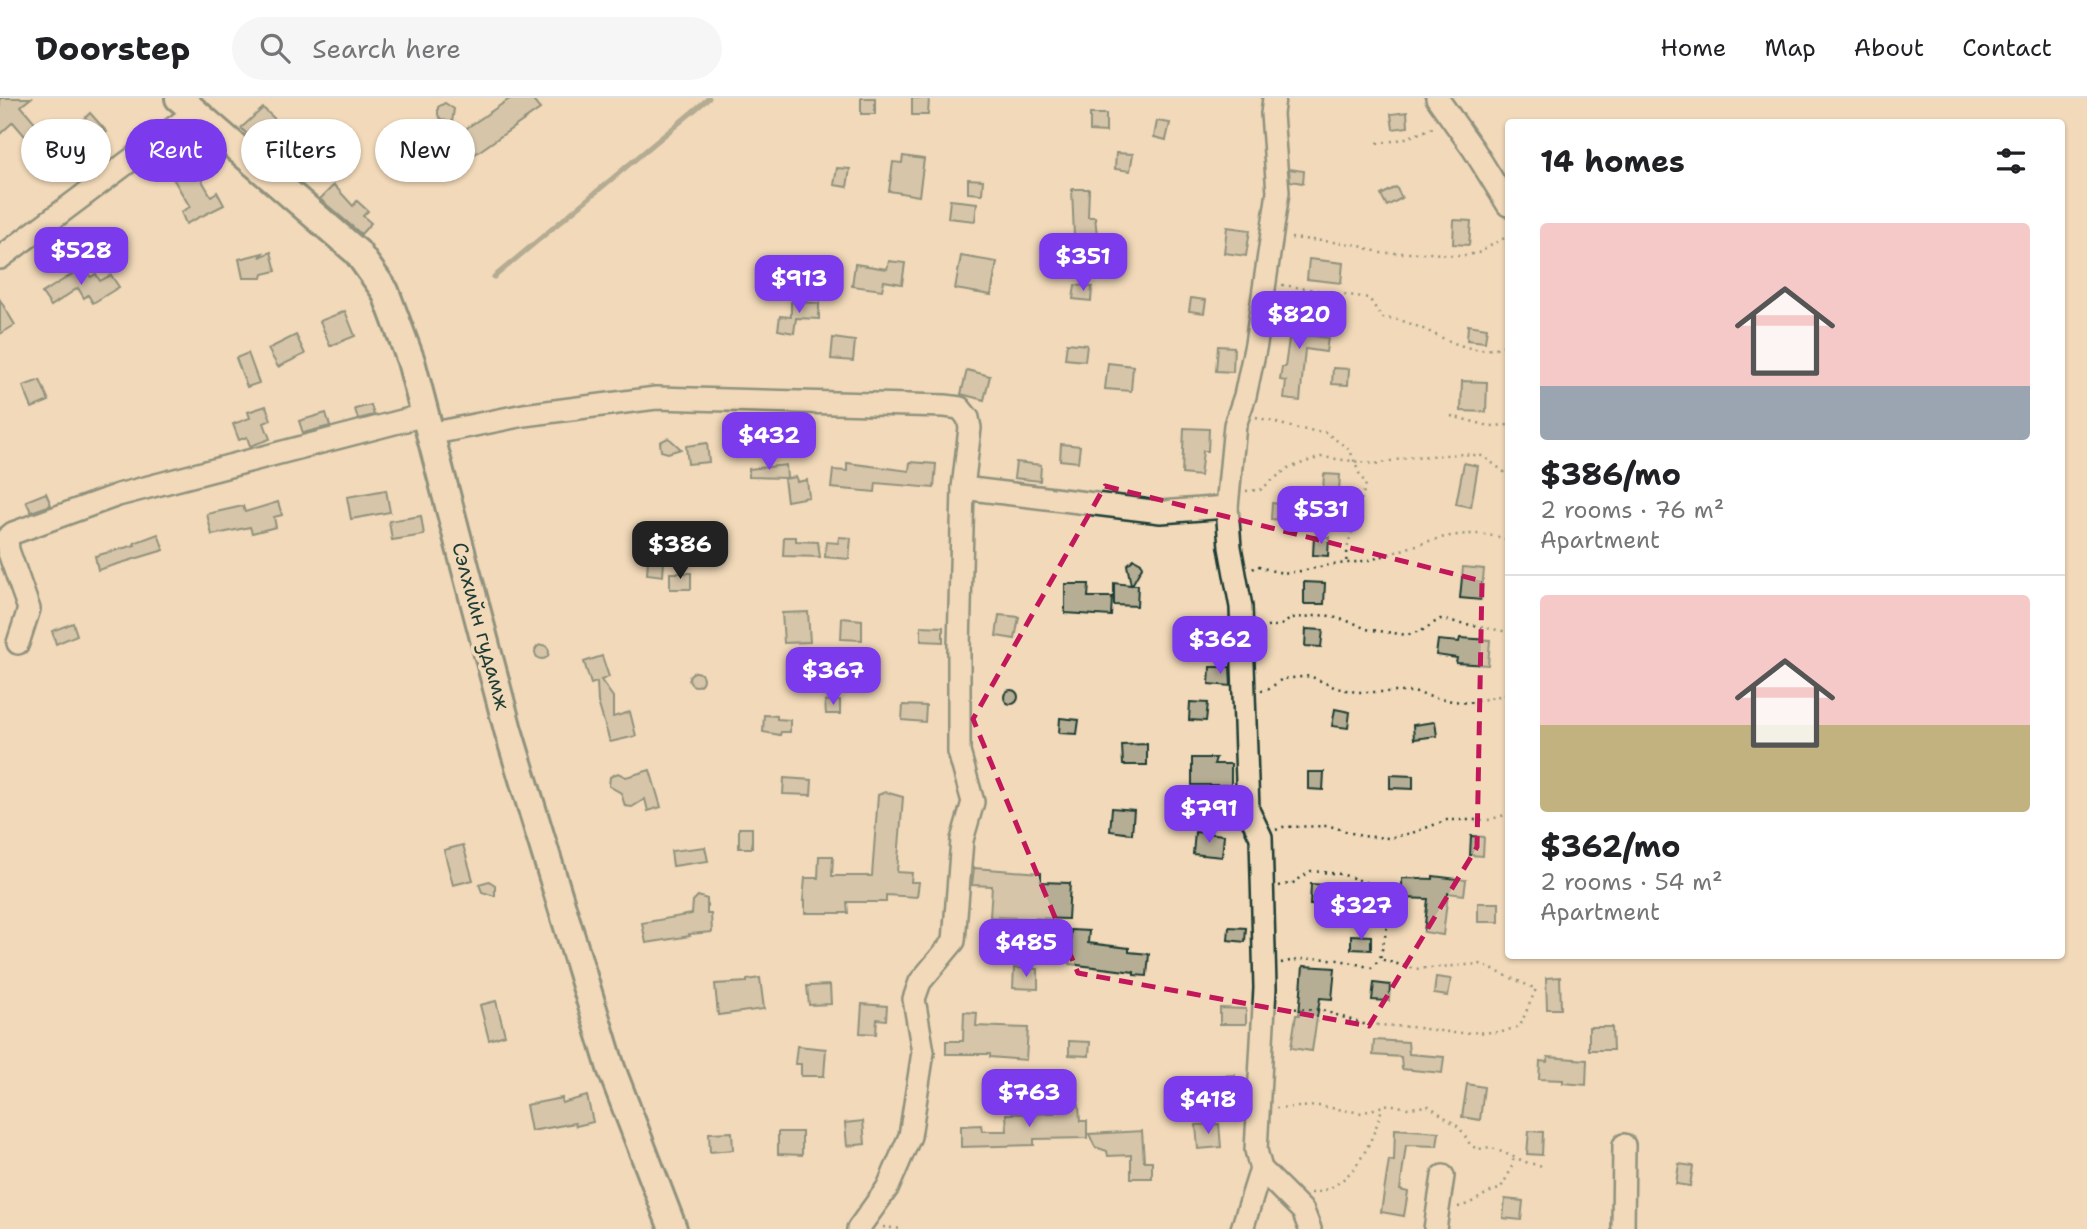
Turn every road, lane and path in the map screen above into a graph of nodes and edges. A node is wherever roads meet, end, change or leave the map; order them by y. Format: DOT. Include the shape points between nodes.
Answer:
graph roads {
  1 [pos="1274,98"];
  2 [pos="1437,98"];
  3 [pos="187,105"];
  4 [pos="1455,123"];
  5 [pos="1377,143"];
  6 [pos="1505,200"];
  7 [pos="1272,237"];
  8 [pos="1505,238"];
  9 [pos="0,258"];
  10 [pos="1265,285"];
  11 [pos="1505,345"];
  12 [pos="1239,413"];
  13 [pos="1451,416"];
  14 [pos="428,425"];
  15 [pos="1505,425"];
  16 [pos="1354,463"];
  17 [pos="1505,473"];
  18 [pos="964,488"];
  19 [pos="1228,498"];
  20 [pos="1505,539"];
  21 [pos="1346,563"];
  22 [pos="1236,581"];
  23 [pos="1242,630"];
  24 [pos="1505,631"];
  25 [pos="18,643"];
  26 [pos="1244,695"];
  27 [pos="1505,695"];
  28 [pos="1505,815"];
  29 [pos="1261,837"];
  30 [pos="1262,890"];
  31 [pos="1380,959"];
  32 [pos="1264,967"];
  33 [pos="1264,1004"];
  34 [pos="1382,1106"];
  35 [pos="1259,1108"];
  36 [pos="1624,1145"];
  37 [pos="1514,1156"];
  38 [pos="1543,1166"];
  39 [pos="1261,1169"];
  40 [pos="1443,1176"];
  41 [pos="1290,1196"];
  42 [pos="1436,1220"];
  43 [pos="673,1229"];
  44 [pos="858,1229"];
  45 [pos="1242,1229"];
  46 [pos="1310,1229"];
  47 [pos="1623,1229"];
  1 -- 7 [label="street" via="1278,192"];
  2 -- 4 [label="street"];
  3 -- 9 [label="street"];
  3 -- 14 [label="main road, Сэлхийн гудамж" via="357,252 385,291"];
  4 -- 5 [label="path" via="1399,141"];
  4 -- 6 [label="street"];
  7 -- 8 [label="path" via="1354,244 1381,253 1460,256 1478,253"];
  7 -- 10 [label="street"];
  10 -- 11 [label="path" via="1369,298 1381,318 1395,318 1479,349"];
  10 -- 12 [label="street"];
  12 -- 16 [label="path" via="1325,432 1350,450"];
  12 -- 19 [label="street"];
  13 -- 15 [label="path"];
  14 -- 18 [label="street" via="656,398 945,406 960,408 968,418"];
  14 -- 25 [label="street" via="118,495 10,535 8,550 29,610"];
  14 -- 43 [label="main road, Сэлхийн гудамж" via="508,730 611,1068"];
  16 -- 17 [label="path" via="1462,454 1483,456"];
  16 -- 19 [label="path" via="1321,457 1288,468 1260,490"];
  16 -- 21 [label="path" via="1366,484"];
  18 -- 19 [label="street" via="1161,512"];
  18 -- 44 [label="street" via="959,752 973,802 962,841 954,942 920,982 914,999 923,1052 910,1136 888,1186"];
  19 -- 22 [label="street"];
  20 -- 21 [label="path" via="1460,533"];
  21 -- 22 [label="path" via="1274,573 1257,565"];
  22 -- 23 [label="street"];
  23 -- 24 [label="path" via="1326,615 1366,629 1407,635 1440,619"];
  23 -- 26 [label="street"];
  26 -- 27 [label="path" via="1269,689 1282,679 1310,676 1356,692 1413,692 1468,702"];
  26 -- 29 [label="street" via="1248,810"];
  28 -- 29 [label="path" via="1447,821 1390,838 1361,836 1330,826 1283,827"];
  29 -- 30 [label="street"];
  30 -- 31 [label="path" via="1293,883 1311,871 1341,874 1380,887 1390,902 1403,909 1389,918"];
  30 -- 32 [label="street"];
  31 -- 32 [label="path" via="1371,968 1336,958 1296,959"];
  31 -- 33 [label="path" via="1415,969 1480,964 1535,989 1520,1026 1502,1032 1455,1033 1363,1024 1322,1010"];
  32 -- 33 [label="street"];
  33 -- 35 [label="street"];
  34 -- 35 [label="path" via="1362,1113 1320,1106"];
  34 -- 37 [label="path" via="1429,1105 1460,1128 1471,1146"];
  34 -- 41 [label="path" via="1361,1158 1340,1184 1322,1192"];
  35 -- 39 [label="street" via="1256,1150"];
  36 -- 47 [label="street"];
  37 -- 38 [label="path"];
  37 -- 42 [label="path" via="1500,1189"];
  39 -- 41 [label="street"];
  39 -- 45 [label="street"];
  40 -- 42 [label="street"];
  41 -- 46 [label="street"];
}
